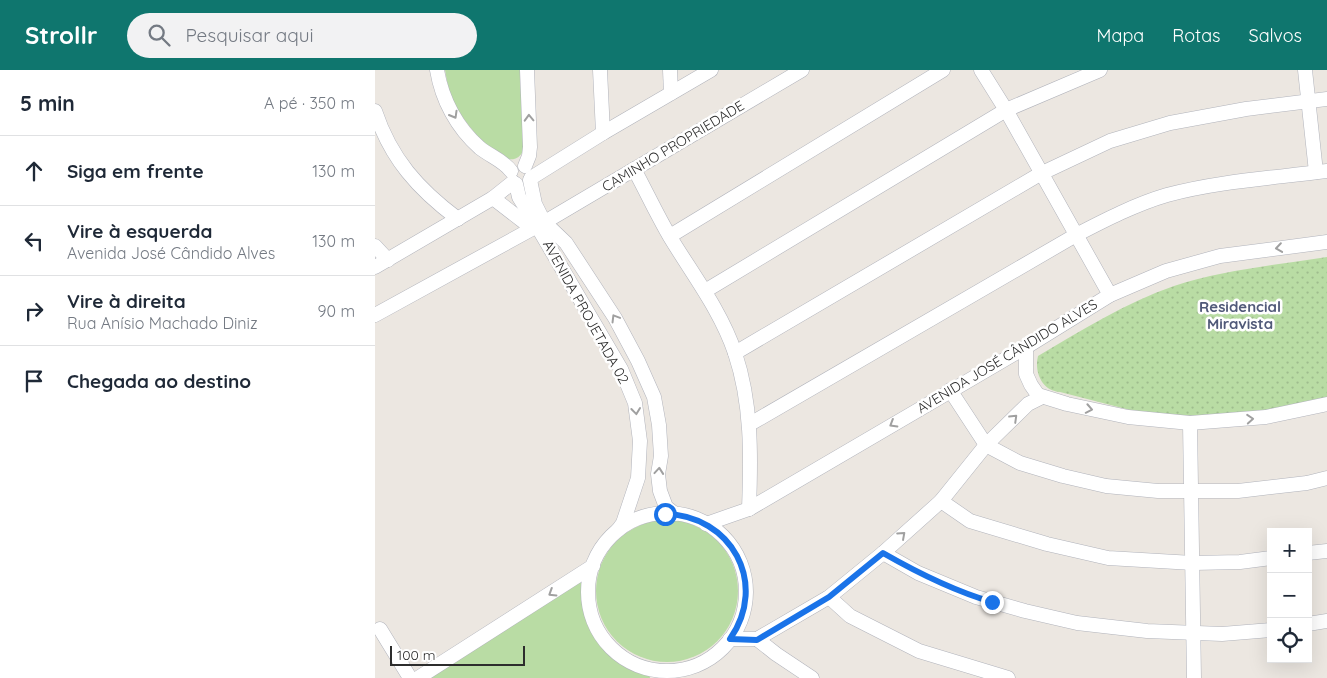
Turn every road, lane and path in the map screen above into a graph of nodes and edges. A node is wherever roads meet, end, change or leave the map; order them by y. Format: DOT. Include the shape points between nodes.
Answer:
graph roads {
  1 [pos="437,70"];
  2 [pos="527,70"];
  3 [pos="600,70"];
  4 [pos="669,70"];
  5 [pos="711,70"];
  6 [pos="802,70"];
  7 [pos="943,70"];
  8 [pos="981,70"];
  9 [pos="1100,70"];
  10 [pos="1305,70"];
  11 [pos="671,93"];
  12 [pos="1327,99"];
  13 [pos="1309,101"];
  14 [pos="1005,110"];
  15 [pos="375,111"];
  16 [pos="603,133"];
  17 [pos="634,169"];
  18 [pos="1322,172"];
  19 [pos="528,173"];
  20 [pos="1040,174"];
  21 [pos="512,180"];
  22 [pos="493,198"];
  23 [pos="567,210"];
  24 [pos="458,218"];
  25 [pos="541,224"];
  26 [pos="1076,235"];
  27 [pos="670,236"];
  28 [pos="566,242"];
  29 [pos="1327,242"];
  30 [pos="375,246"];
  31 [pos="388,260"];
  32 [pos="375,267"];
  33 [pos="705,291"];
  34 [pos="1110,295"];
  35 [pos="375,315"];
  36 [pos="1026,347"];
  37 [pos="735,353"];
  38 [pos="950,390"];
  39 [pos="1042,397"];
  40 [pos="1327,404"];
  41 [pos="1190,423"];
  42 [pos="750,424"];
  43 [pos="986,445"];
  44 [pos="1327,478"];
  45 [pos="1192,491"];
  46 [pos="941,501"];
  47 [pos="749,509"];
  48 [pos="675,514"];
  49 [pos="706,524"];
  50 [pos="617,532"];
  51 [pos="1327,551"];
  52 [pos="883,553"];
  53 [pos="1312,553"];
  54 [pos="1267,559"];
  55 [pos="1193,563"];
  56 [pos="593,566"];
  57 [pos="829,597"];
  58 [pos="1327,621"];
  59 [pos="1312,623"];
  60 [pos="381,629"];
  61 [pos="1267,630"];
  62 [pos="1193,633"];
  63 [pos="730,639"];
  64 [pos="757,640"];
  65 [pos="678,674"];
  66 [pos="410,678"];
  67 [pos="418,678"];
  68 [pos="812,678"];
  69 [pos="1008,678"];
  70 [pos="1194,678"];
  1 -- 21 [label="street, one-way" via="445,98 465,133 507,166"];
  19 -- 2 [label="street, one-way"];
  3 -- 16 [label="street"];
  4 -- 11 [label="street"];
  5 -- 11 [label="street"];
  6 -- 17 [label="street, CAMINHO PROPRIEDADE"];
  7 -- 27 [label="street"];
  8 -- 14 [label="street"];
  9 -- 14 [label="street"];
  10 -- 13 [label="street"];
  11 -- 16 [label="street"];
  12 -- 13 [label="street"];
  13 -- 18 [label="street"];
  13 -- 20 [label="street" via="1170,123 1110,141"];
  14 -- 20 [label="street"];
  14 -- 33 [label="street"];
  15 -- 24 [label="street" via="394,154 412,179"];
  16 -- 19 [label="street" via="560,159 533,163"];
  17 -- 23 [label="street, CAMINHO PROPRIEDADE"];
  17 -- 27 [label="street"];
  18 -- 26 [label="street" via="1215,185 1166,195"];
  19 -- 21 [label="street" via="525,184"];
  19 -- 25 [label="street, AVENIDA PROJETADA 02"];
  20 -- 26 [label="street"];
  20 -- 37 [label="street"];
  21 -- 22 [label="street"];
  21 -- 25 [label="street, AVENIDA PROJETADA 02" via="519,198"];
  22 -- 24 [label="street"];
  22 -- 25 [label="street" via="524,222"];
  23 -- 25 [label="street, CAMINHO PROPRIEDADE"];
  23 -- 28 [label="street, AVENIDA PROJETADA 02" via="562,221"];
  24 -- 31 [label="street"];
  25 -- 28 [label="street, AVENIDA PROJETADA 02"];
  25 -- 35 [label="street, CAMINHO PROPRIEDADE"];
  25 -- 50 [label="street, AVENIDA PROJETADA 02, one-way" via="621,369 635,403 638,478"];
  26 -- 34 [label="street"];
  26 -- 42 [label="street"];
  27 -- 33 [label="street"];
  48 -- 28 [label="street, AVENIDA PROJETADA 02, one-way" via="666,508 660,491 661,456 654,397 615,318"];
  29 -- 34 [label="street, AVENIDA JOSÉ CÂNDIDO ALVES, one-way" via="1220,256 1166,271"];
  30 -- 31 [label="street"];
  31 -- 32 [label="street"];
  33 -- 37 [label="street"];
  34 -- 36 [label="street, AVENIDA JOSÉ CÂNDIDO ALVES"];
  36 -- 38 [label="street, AVENIDA JOSÉ CÂNDIDO ALVES"];
  36 -- 39 [label="street" via="1026,374"];
  37 -- 42 [label="street"];
  38 -- 43 [label="street"];
  38 -- 47 [label="street, AVENIDA JOSÉ CÂNDIDO ALVES, one-way"];
  39 -- 41 [label="street, one-way" via="1128,417"];
  43 -- 39 [label="street, one-way" via="1028,404"];
  41 -- 40 [label="street, one-way" via="1266,417"];
  41 -- 45 [label="street"];
  42 -- 47 [label="street"];
  43 -- 45 [label="street" via="1020,463 1097,484"];
  43 -- 46 [label="street"];
  44 -- 45 [label="street" via="1238,491"];
  45 -- 55 [label="street"];
  52 -- 46 [label="street, one-way"];
  46 -- 55 [label="street" via="970,521 1047,544 1108,558"];
  47 -- 49 [label="street, AVENIDA JOSÉ CÂNDIDO ALVES"];
  48 -- 49 [label="street"];
  48 -- 50 [label="street" via="644,517"];
  49 -- 63 [label="street" via="730,544 743,572 745,603 740,623"];
  50 -- 56 [label="street" via="603,547"];
  51 -- 53 [label="street"];
  52 -- 57 [label="street"];
  52 -- 62 [label="street" via="918,573 976,597 1025,611 1077,623"];
  54 -- 55 [label="street"];
  55 -- 62 [label="street"];
  56 -- 65 [label="street" via="588,587 589,603 603,638 619,654 638,665"];
  56 -- 67 [label="street, one-way"];
  57 -- 64 [label="street"];
  57 -- 69 [label="street" via="849,616 919,651"];
  58 -- 59 [label="street"];
  60 -- 66 [label="street"];
  61 -- 62 [label="street"];
  62 -- 70 [label="street"];
  63 -- 64 [label="street"];
  63 -- 65 [label="street" via="713,656"];
  64 -- 68 [label="street"];
}
